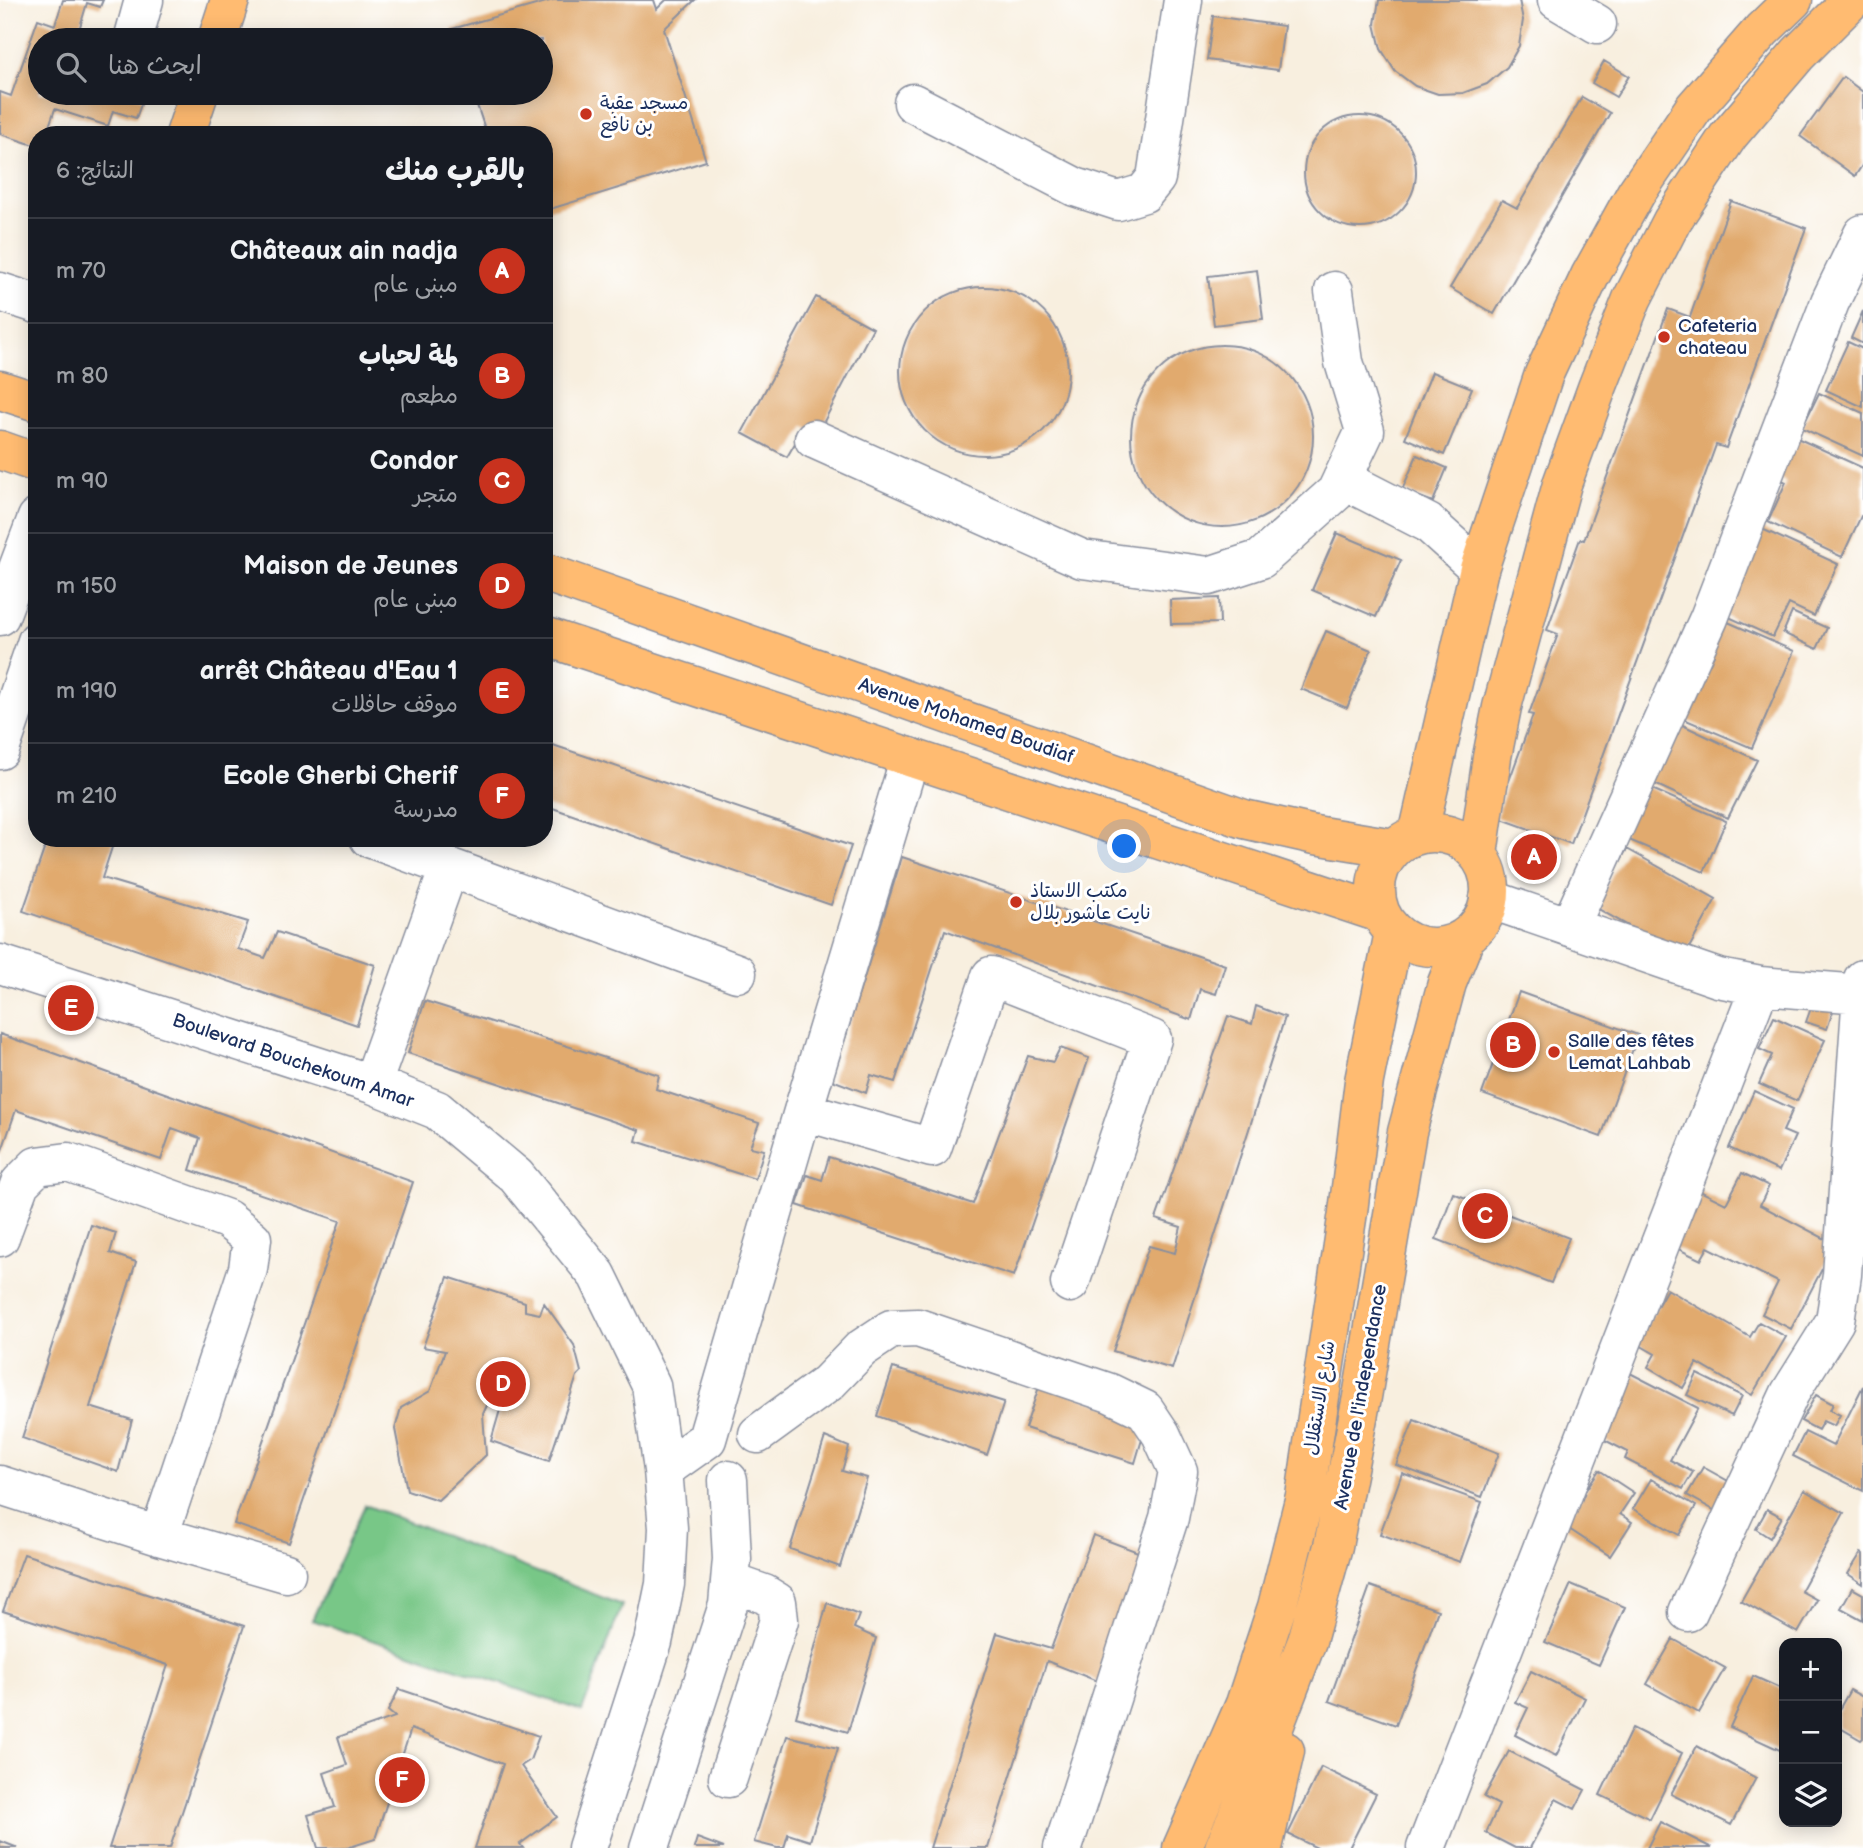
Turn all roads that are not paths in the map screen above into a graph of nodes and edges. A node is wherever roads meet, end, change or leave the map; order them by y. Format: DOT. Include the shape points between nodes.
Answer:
graph roads {
  1 [pos="144,0"];
  2 [pos="230,0"];
  3 [pos="1183,0"];
  4 [pos="1557,0"];
  5 [pos="1793,0"];
  6 [pos="1852,0"];
  7 [pos="1597,24"];
  8 [pos="136,28"];
  9 [pos="221,28"];
  10 [pos="913,103"];
  11 [pos="195,105"];
  12 [pos="188,126"];
  13 [pos="1863,234"];
  14 [pos="1334,291"];
  15 [pos="0,292"];
  16 [pos="28,301"];
  17 [pos="0,390"];
  18 [pos="28,399"];
  19 [pos="814,439"];
  20 [pos="0,450"];
  21 [pos="28,460"];
  22 [pos="1342,480"];
  23 [pos="28,542"];
  24 [pos="1479,569"];
  25 [pos="553,575"];
  26 [pos="0,616"];
  27 [pos="553,639"];
  28 [pos="28,668"];
  29 [pos="0,750"];
  30 [pos="910,757"];
  31 [pos="1406,841"];
  32 [pos="393,847"];
  33 [pos="1478,854"];
  34 [pos="450,868"];
  35 [pos="1489,898"];
  36 [pos="1387,922"];
  37 [pos="1570,926"];
  38 [pos="1466,936"];
  39 [pos="0,964"];
  40 [pos="737,973"];
  41 [pos="1760,986"];
  42 [pos="1862,987"];
  43 [pos="372,1083"];
  44 [pos="803,1111"];
  45 [pos="0,1237"];
  46 [pos="1070,1283"];
  47 [pos="1849,1324"];
  48 [pos="758,1434"];
  49 [pos="707,1439"];
  50 [pos="663,1470"];
  51 [pos="728,1480"];
  52 [pos="0,1485"];
  53 [pos="159,1536"];
  54 [pos="1333,1546"];
  55 [pos="286,1573"];
  56 [pos="730,1582"];
  57 [pos="1688,1612"];
  58 [pos="729,1778"];
  59 [pos="587,1848"];
  60 [pos="649,1848"];
  61 [pos="1063,1848"];
  62 [pos="1182,1848"];
  63 [pos="1224,1848"];
  64 [pos="1263,1848"];
  65 [pos="1426,1848"];
  1 -- 8 [label="street"];
  2 -- 9 [label="main road"];
  3 -- 10 [label="street" via="1156,178 1144,192 1118,201 1075,187"];
  4 -- 7 [label="street"];
  5 -- 24 [label="main road" via="1694,108 1636,193 1590,276 1544,374"];
  6 -- 33 [label="main road" via="1798,54 1729,135 1672,221 1632,299 1555,509 1502,707"];
  11 -- 12 [label="main road"];
  13 -- 37 [label="street" via="1830,302 1709,618"];
  14 -- 22 [label="street" via="1344,362 1365,430"];
  15 -- 16 [label="street"];
  17 -- 18 [label="main road"];
  19 -- 22 [label="street" via="1082,559 1209,576 1261,559 1336,492"];
  20 -- 21 [label="main road"];
  22 -- 24 [label="street" via="1429,523"];
  23 -- 26 [label="street"];
  24 -- 31 [label="main road"];
  25 -- 31 [label="main road, Avenue Mohamed Boudiaf" via="1244,819 1315,835"];
  27 -- 30 [label="main road"];
  28 -- 29 [label="street"];
  30 -- 36 [label="main road"];
  30 -- 44 [label="street"];
  31 -- 33 [label="main road" via="1435,833 1451,835"];
  31 -- 36 [label="main road" via="1383,861 1377,878 1376,895"];
  32 -- 34 [label="street"];
  33 -- 35 [label="main road" via="1490,883"];
  34 -- 40 [label="street"];
  34 -- 43 [label="street"];
  35 -- 37 [label="street"];
  35 -- 38 [label="main road" via="1478,926"];
  36 -- 38 [label="main road" via="1410,943 1430,947 1449,945"];
  36 -- 62 [label="main road, شارع الاستقلال" via="1305,1496 1277,1607 1245,1704"];
  37 -- 41 [label="street" via="1718,978"];
  38 -- 54 [label="main road, Avenue de l'independance" via="1447,983 1407,1132"];
  39 -- 43 [label="street, Boulevard Bouchekoum Amar"];
  41 -- 42 [label="street"];
  41 -- 65 [label="street"];
  42 -- 47 [label="street" via="1842,1275"];
  43 -- 50 [label="street, Boulevard Bouchekoum Amar" via="437,1110 516,1176 597,1275 651,1385"];
  44 -- 46 [label="street" via="932,1148 991,976 1152,1038"];
  44 -- 49 [label="street"];
  45 -- 53 [label="street" via="20,1183 37,1166 68,1161 227,1219 252,1239 248,1269"];
  47 -- 57 [label="street" via="1790,1393"];
  48 -- 49 [label="street" via="751,1426 731,1422 721,1424"];
  48 -- 51 [label="street" via="763,1443 762,1461 748,1476"];
  48 -- 61 [label="street" via="891,1329 918,1328 1110,1393 1145,1410 1178,1471 1169,1518"];
  49 -- 50 [label="street"];
  49 -- 51 [label="street" via="710,1468"];
  50 -- 59 [label="street, Boulevard Bouchekoum Amar" via="668,1528 665,1584 653,1642"];
  51 -- 56 [label="street"];
  52 -- 53 [label="street"];
  53 -- 55 [label="street"];
  54 -- 63 [label="main road, Avenue de l'independance" via="1307,1641"];
  54 -- 64 [label="main road"];
  56 -- 58 [label="street" via="778,1602 779,1619"];
  56 -- 60 [label="street" via="728,1605"];
}
